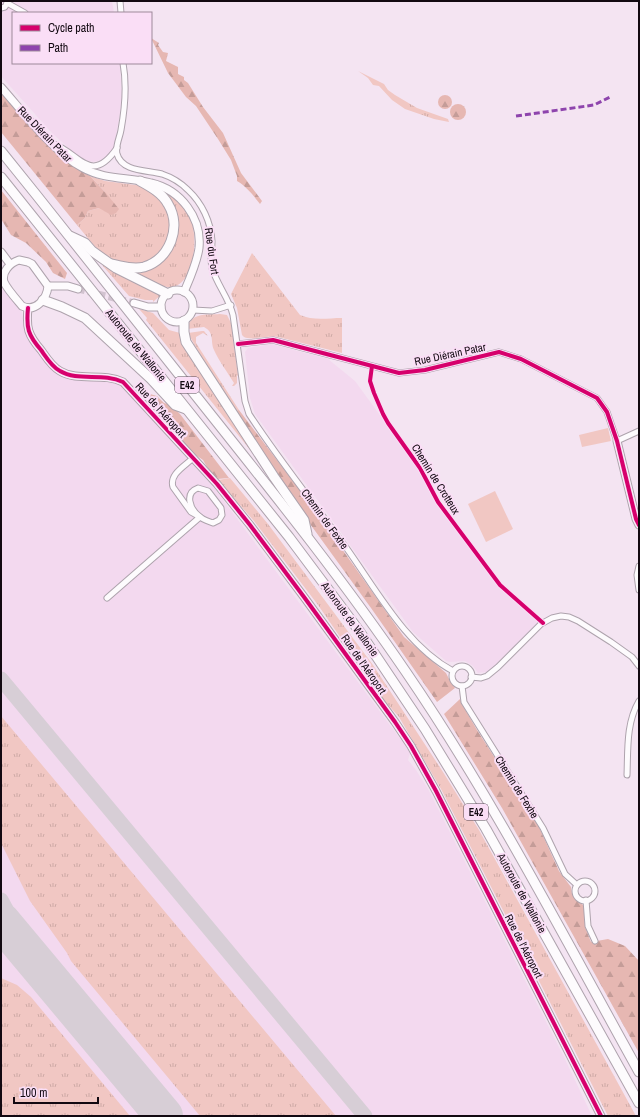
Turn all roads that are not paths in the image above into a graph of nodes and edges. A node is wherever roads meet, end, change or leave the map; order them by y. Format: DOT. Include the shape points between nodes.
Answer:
graph roads {
  1 [pos="120,1"];
  2 [pos="8,2"];
  3 [pos="1,8"];
  4 [pos="23,12"];
  5 [pos="121,12"];
  6 [pos="123,64"];
  7 [pos="1,87"];
  8 [pos="52,143"];
  9 [pos="117,148"];
  10 [pos="1,151"];
  11 [pos="1,176"];
  12 [pos="140,181"];
  13 [pos="67,234"];
  14 [pos="1,252"];
  15 [pos="10,264"];
  16 [pos="111,264"];
  17 [pos="48,286"];
  18 [pos="78,289"];
  19 [pos="184,292"];
  20 [pos="168,294"];
  21 [pos="43,300"];
  22 [pos="134,303"];
  23 [pos="231,305"];
  24 [pos="162,307"];
  25 [pos="28,308"];
  26 [pos="193,310"];
  27 [pos="184,321"];
  28 [pos="238,344"];
  29 [pos="187,409"];
  30 [pos="639,431"];
  31 [pos="617,441"];
  32 [pos="193,458"];
  33 [pos="200,517"];
  34 [pos="639,525"];
  35 [pos="307,536"];
  36 [pos="639,566"];
  37 [pos="639,590"];
  38 [pos="106,598"];
  39 [pos="639,666"];
  40 [pos="453,672"];
  41 [pos="471,677"];
  42 [pos="462,686"];
  43 [pos="639,701"];
  44 [pos="627,775"];
  45 [pos="577,885"];
  46 [pos="586,900"];
  47 [pos="595,941"];
  48 [pos="639,1072"];
  49 [pos="639,1103"];
  50 [pos="601,1116"];
  1 -- 5 [label="street"];
  2 -- 3 [label="street"];
  2 -- 4 [label="street"];
  6 -- 9 [label="street" via="125,102"];
  7 -- 8 [label="street, Rue Diérain Patar"];
  8 -- 9 [label="street" via="62,147 84,164 94,166 106,161"];
  8 -- 12 [label="street, Rue Diérain Patar" via="73,163 93,173"];
  9 -- 23 [label="street, Rue du Fort" via="117,154 127,166 163,175 175,181 188,189 200,203 211,231 212,267 216,280"];
  10 -- 13 [label="highway, Autoroute de Wallonie / E42"];
  11 -- 29 [label="highway, Autoroute de Wallonie / E42"];
  12 -- 16 [label="highway" via="161,195 169,205 174,221 173,236 170,244 154,262 133,268"];
  12 -- 19 [label="street, Rue Diérain Patar" via="163,187 178,196 196,222 198,250"];
  13 -- 16 [label="highway"];
  13 -- 35 [label="highway, Autoroute de Wallonie / E42"];
  14 -- 15 [label="street"];
  15 -- 17 [label="street" via="19,260 32,264"];
  15 -- 25 [label="street" via="5,272 4,282 22,306"];
  16 -- 20 [label="highway" via="120,271"];
  17 -- 18 [label="street"];
  17 -- 21 [label="street"];
  19 -- 20 [label="street" via="176,290"];
  19 -- 26 [label="street" via="192,300"];
  20 -- 24 [label="street" via="162,302"];
  21 -- 25 [label="street"];
  21 -- 29 [label="highway" via="85,318 175,405"];
  22 -- 24 [label="street"];
  23 -- 26 [label="street" via="212,311"];
  23 -- 28 [label="street, Rue du Fort"];
  24 -- 27 [label="street" via="162,312 169,320"];
  25 -- 32 [label="street, Rue de l'Aéroport" via="30,337 58,371 75,376 108,376 123,382"];
  26 -- 27 [label="street"];
  27 -- 35 [label="highway" via="186,342 304,520"];
  28 -- 31 [label="street, Rue Diérain Patar" via="273,340 399,372 425,370 499,352 522,359 597,398 607,412"];
  28 -- 40 [label="street, Chemin de Fexhe" via="249,414 406,633"];
  29 -- 49 [label="highway, Autoroute de Wallonie / E42" via="289,537 360,632 425,729 486,829"];
  30 -- 31 [label="street"];
  31 -- 34 [label="street, Rue Diérain Patar"];
  32 -- 33 [label="street" via="173,477 172,484 191,512"];
  32 -- 50 [label="street, Rue de l'Aéroport" via="232,502 282,568 411,746"];
  33 -- 33 [label="street" via="190,501 191,493 198,488 208,491 221,508 222,515 213,523"];
  33 -- 38 [label="street"];
  35 -- 48 [label="highway, Autoroute de Wallonie / E42" via="374,625 440,722 500,821"];
  36 -- 37 [label="street"];
  39 -- 41 [label="street" via="628,653 605,638 578,621 561,616 541,624 489,674 484,677"];
  40 -- 41 [label="street" via="463,666 469,670"];
  40 -- 42 [label="street, Chemin de Fexhe" via="453,681"];
  41 -- 42 [label="street" via="468,683"];
  42 -- 45 [label="street, Chemin de Fexhe" via="464,702 539,822 565,874"];
  43 -- 44 [label="street" via="630,723"];
  45 -- 46 [label="street, Chemin de Fexhe" via="577,895"];
  45 -- 46 [label="street" via="588,881 594,886 593,897"];
  46 -- 47 [label="street, Chemin de Fexhe" via="588,926"];
}
